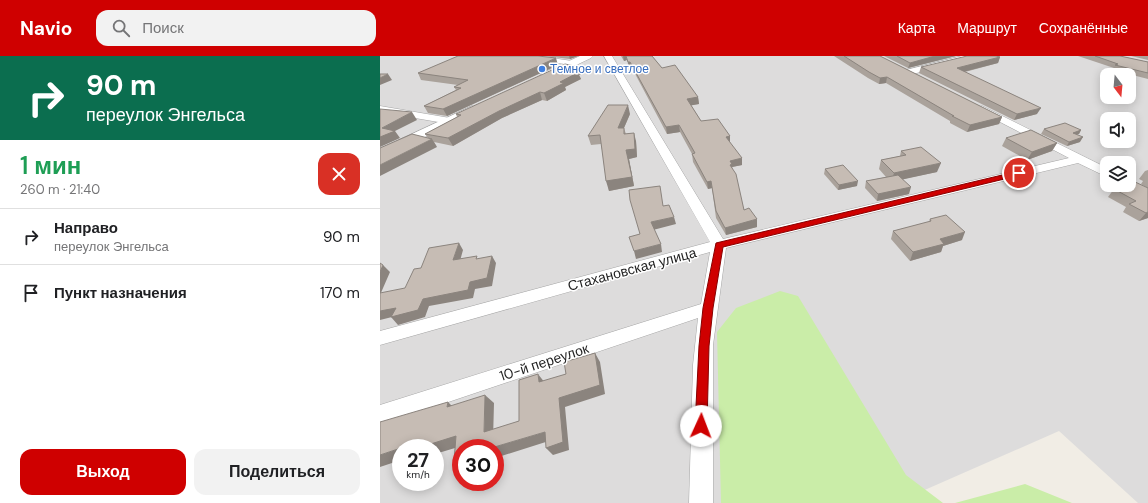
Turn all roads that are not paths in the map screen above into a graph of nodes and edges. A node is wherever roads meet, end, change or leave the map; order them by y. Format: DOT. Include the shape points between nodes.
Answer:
graph roads {
  1 [pos="520,56"];
  2 [pos="588,56"];
  3 [pos="608,56"];
  4 [pos="971,56"];
  5 [pos="572,63"];
  6 [pos="923,79"];
  7 [pos="536,80"];
  8 [pos="486,104"];
  9 [pos="972,105"];
  10 [pos="380,109"];
  11 [pos="450,121"];
  12 [pos="380,154"];
  13 [pos="1079,159"];
  14 [pos="1100,170"];
  15 [pos="719,245"];
  16 [pos="708,308"];
  17 [pos="380,338"];
  18 [pos="380,415"];
  19 [pos="701,503"];
  1 -- 5 [label="street"];
  2 -- 5 [label="street"];
  3 -- 15 [label="street, Стахановская улица"];
  4 -- 6 [label="street" via="905,71"];
  5 -- 7 [label="street"];
  8 -- 11 [label="street"];
  9 -- 13 [label="street"];
  10 -- 11 [label="street"];
  11 -- 12 [label="street"];
  13 -- 14 [label="street"];
  13 -- 15 [label="street"];
  15 -- 16 [label="street"];
  15 -- 17 [label="street, Стахановская улица"];
  16 -- 18 [label="street, 10-й переулок"];
  16 -- 19 [label="street" via="701,419"];
}
